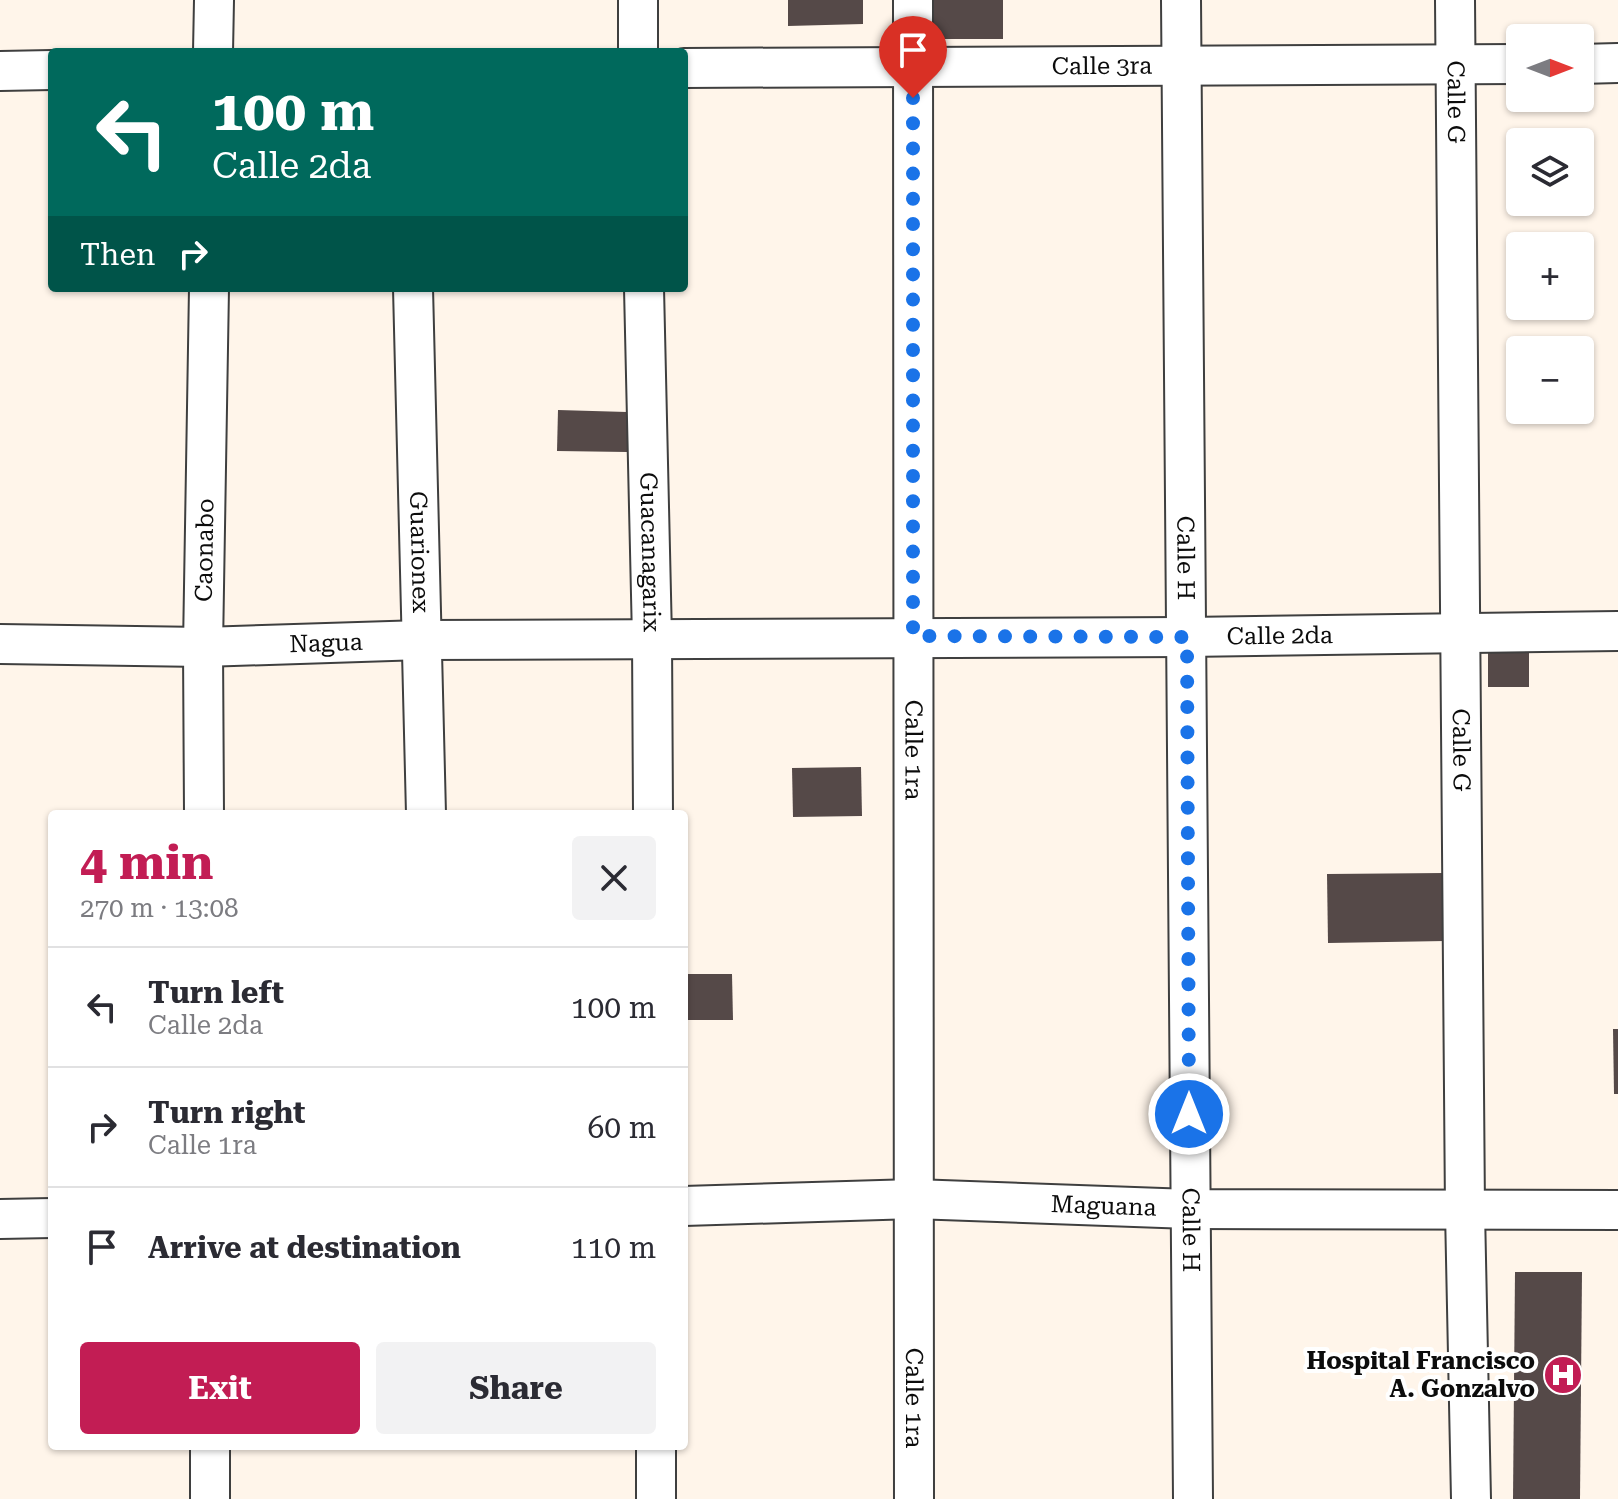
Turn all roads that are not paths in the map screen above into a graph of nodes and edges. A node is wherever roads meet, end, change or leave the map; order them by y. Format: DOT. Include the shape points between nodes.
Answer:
graph roads {
  1 [pos="214,0"];
  2 [pos="638,0"];
  3 [pos="913,0"];
  4 [pos="1181,0"];
  5 [pos="1455,0"];
  6 [pos="213,48"];
  7 [pos="638,48"];
  8 [pos="1618,63"];
  9 [pos="1454,64"];
  10 [pos="1506,64"];
  11 [pos="1594,64"];
  12 [pos="1183,66"];
  13 [pos="913,67"];
  14 [pos="688,68"];
  15 [pos="48,70"];
  16 [pos="0,71"];
  17 [pos="209,292"];
  18 [pos="413,292"];
  19 [pos="644,292"];
  20 [pos="1618,631"];
  21 [pos="1462,633"];
  22 [pos="913,636"];
  23 [pos="1187,637"];
  24 [pos="652,638"];
  25 [pos="422,640"];
  26 [pos="0,644"];
  27 [pos="203,647"];
  28 [pos="204,810"];
  29 [pos="426,810"];
  30 [pos="653,810"];
  31 [pos="914,1199"];
  32 [pos="688,1206"];
  33 [pos="1190,1209"];
  34 [pos="1618,1210"];
  35 [pos="1465,1211"];
  36 [pos="48,1218"];
  37 [pos="0,1219"];
  38 [pos="210,1450"];
  39 [pos="656,1450"];
  40 [pos="210,1499"];
  41 [pos="656,1499"];
  42 [pos="914,1499"];
  43 [pos="1193,1499"];
  44 [pos="1471,1499"];
  1 -- 6 [label="street"];
  2 -- 7 [label="street"];
  3 -- 13 [label="street, Calle 1ra"];
  4 -- 12 [label="street, Calle H"];
  5 -- 9 [label="street, Calle G"];
  8 -- 11 [label="street"];
  9 -- 10 [label="street, Calle 3ra"];
  9 -- 12 [label="street, Calle 3ra"];
  9 -- 21 [label="street, Calle G"];
  12 -- 13 [label="street, Calle 3ra"];
  12 -- 23 [label="street, Calle H"];
  13 -- 14 [label="street, Calle 3ra"];
  13 -- 22 [label="street, Calle 1ra"];
  15 -- 16 [label="street"];
  17 -- 27 [label="street, Caonabo"];
  18 -- 25 [label="street, Guarionex"];
  19 -- 24 [label="street, Guacanagarix"];
  20 -- 21 [label="street, Calle 2da"];
  21 -- 23 [label="street, Calle 2da"];
  21 -- 35 [label="street, Calle G"];
  22 -- 23 [label="street, Calle 2da"];
  22 -- 24 [label="street, Calle 2da"];
  22 -- 31 [label="street, Calle 1ra"];
  23 -- 33 [label="street, Calle H"];
  24 -- 25 [label="street, Nagua"];
  24 -- 30 [label="street, Guacanagarix"];
  25 -- 27 [label="street, Nagua"];
  25 -- 29 [label="street, Guarionex"];
  26 -- 27 [label="street, Nagua"];
  27 -- 28 [label="street, Caonabo"];
  31 -- 32 [label="street, Maguana"];
  31 -- 33 [label="street, Maguana"];
  31 -- 42 [label="street, Calle 1ra"];
  33 -- 35 [label="street, Maguana"];
  33 -- 43 [label="street, Calle H"];
  34 -- 35 [label="street, Maguana"];
  35 -- 44 [label="street, Calle G"];
  36 -- 37 [label="street"];
  38 -- 40 [label="street"];
  39 -- 41 [label="street"];
}
